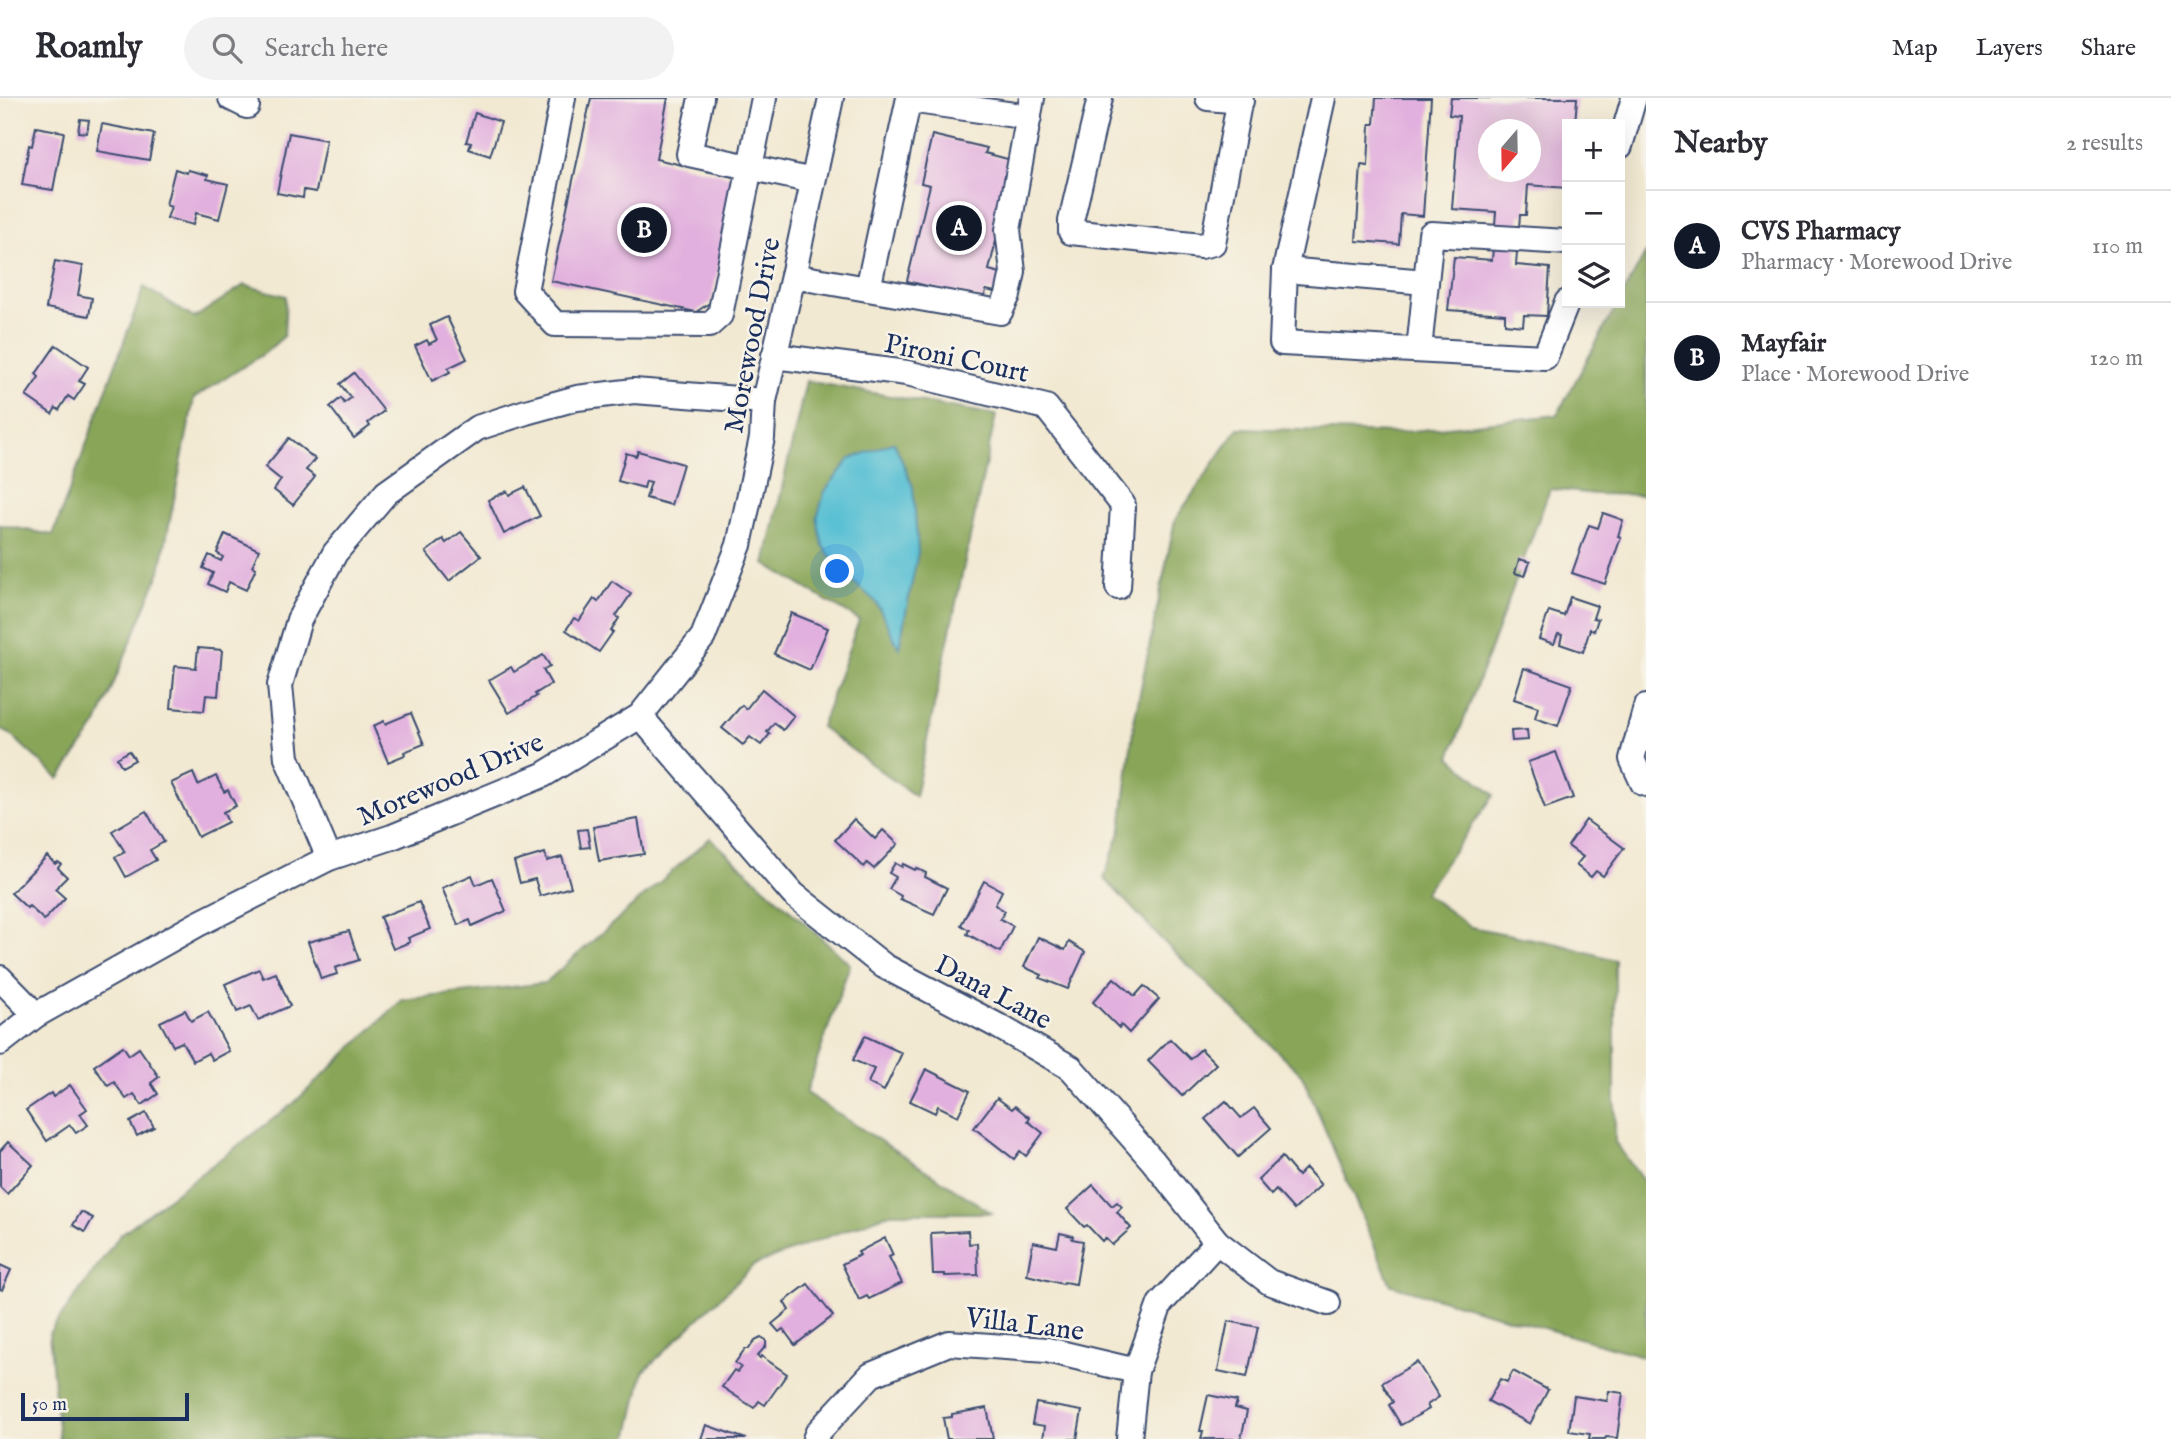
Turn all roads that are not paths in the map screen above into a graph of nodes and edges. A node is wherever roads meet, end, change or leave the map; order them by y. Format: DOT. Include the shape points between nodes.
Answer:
graph roads {
  1 [pos="563,98"];
  2 [pos="701,98"];
  3 [pos="764,98"];
  4 [pos="831,98"];
  5 [pos="1100,98"];
  6 [pos="1208,98"];
  7 [pos="1323,98"];
  8 [pos="1634,98"];
  9 [pos="909,99"];
  10 [pos="1240,99"];
  11 [pos="1030,107"];
  12 [pos="1625,129"];
  13 [pos="750,167"];
  14 [pos="813,181"];
  15 [pos="1562,242"];
  16 [pos="1285,270"];
  17 [pos="793,276"];
  18 [pos="1426,282"];
  19 [pos="869,289"];
  20 [pos="1565,308"];
  21 [pos="1419,350"];
  22 [pos="774,356"];
  23 [pos="764,401"];
  24 [pos="1118,587"];
  25 [pos="1646,707"];
  26 [pos="640,716"];
  27 [pos="1646,784"];
  28 [pos="329,858"];
  29 [pos="0,978"];
  30 [pos="36,1016"];
  31 [pos="0,1043"];
  32 [pos="1217,1242"];
  33 [pos="1328,1303"];
  34 [pos="1136,1371"];
  35 [pos="815,1439"];
  36 [pos="1129,1439"];
  1 -- 13 [label="street" via="525,291 555,324 709,325 720,315"];
  2 -- 13 [label="street" via="689,154"];
  3 -- 13 [label="street"];
  4 -- 14 [label="street, Morewood Drive"];
  5 -- 10 [label="street" via="1071,232 1201,246 1213,243"];
  6 -- 10 [label="street"];
  7 -- 16 [label="street"];
  8 -- 12 [label="street"];
  9 -- 11 [label="street"];
  9 -- 19 [label="street"];
  11 -- 19 [label="street" via="1008,230 1013,272 1000,312"];
  13 -- 14 [label="street"];
  14 -- 17 [label="street, Morewood Drive"];
  15 -- 18 [label="street" via="1431,234"];
  16 -- 18 [label="street"];
  16 -- 21 [label="street" via="1282,343"];
  17 -- 19 [label="street"];
  17 -- 22 [label="street, Morewood Drive"];
  18 -- 21 [label="street"];
  20 -- 21 [label="street" via="1545,357"];
  22 -- 23 [label="street, Morewood Drive"];
  22 -- 24 [label="street, Pironi Court" via="907,373 1046,407 1123,505"];
  23 -- 26 [label="street, Morewood Drive" via="762,438 739,545 703,637"];
  23 -- 28 [label="street" via="635,391 577,398 477,428 386,494 335,553 299,620 280,685 287,758"];
  25 -- 27 [label="street" via="1632,759"];
  26 -- 28 [label="street, Morewood Drive" via="542,775"];
  26 -- 32 [label="street, Dana Lane" via="793,894 884,966 1072,1068"];
  28 -- 30 [label="street, Morewood Drive" via="198,923"];
  29 -- 30 [label="street"];
  30 -- 31 [label="street, Morewood Drive"];
  32 -- 33 [label="street, Dana Lane" via="1269,1282"];
  32 -- 34 [label="street" via="1160,1304"];
  34 -- 35 [label="street, Villa Lane" via="1047,1350 949,1343 871,1375"];
  34 -- 36 [label="street"];
}
